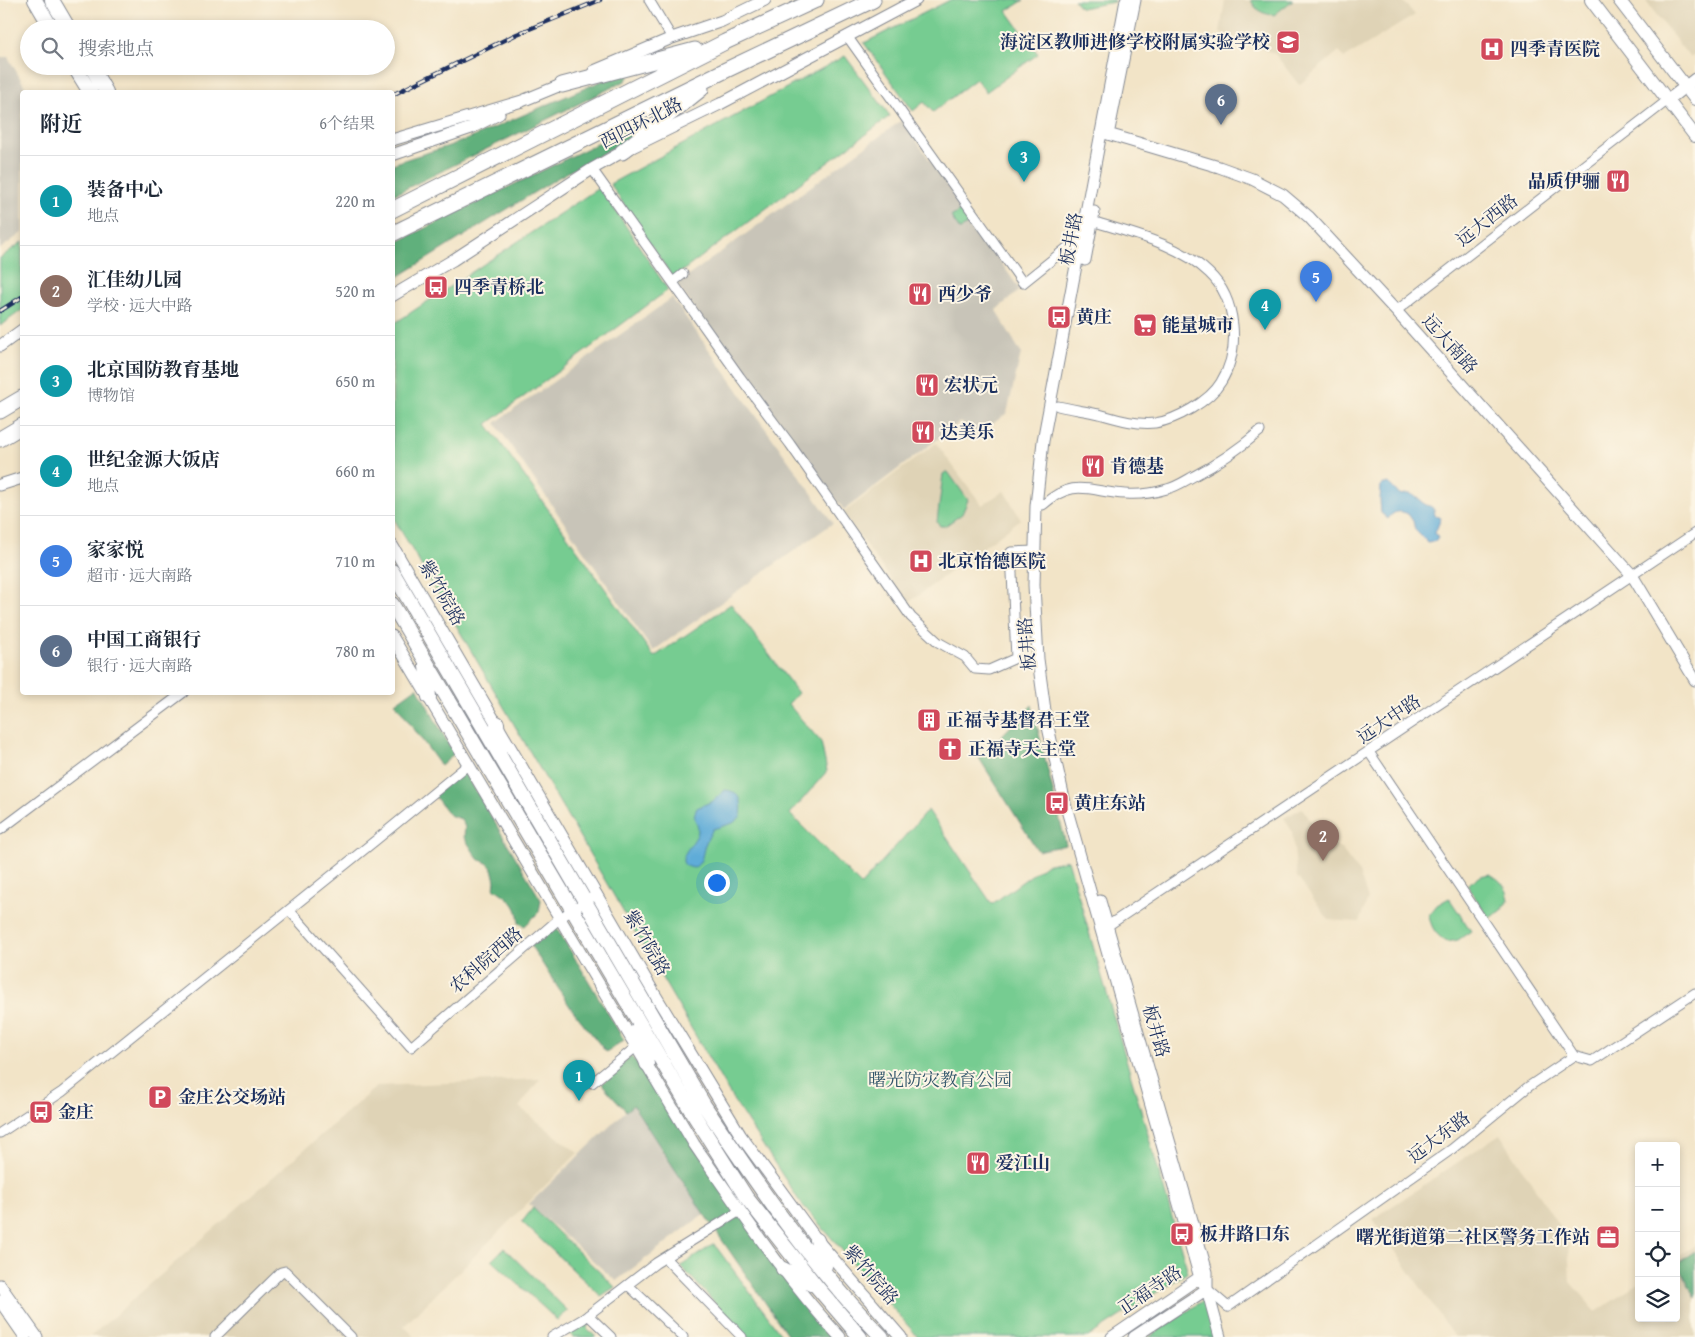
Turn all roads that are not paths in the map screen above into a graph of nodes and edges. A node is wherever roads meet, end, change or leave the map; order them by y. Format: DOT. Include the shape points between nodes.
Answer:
graph roads {
  1 [pos="35,0"];
  2 [pos="52,0"];
  3 [pos="649,0"];
  4 [pos="765,0"];
  5 [pos="816,0"];
  6 [pos="873,0"];
  7 [pos="916,0"];
  8 [pos="1126,0"];
  9 [pos="1135,0"];
  10 [pos="1591,0"];
  11 [pos="1619,0"];
  12 [pos="47,20"];
  13 [pos="64,20"];
  14 [pos="847,36"];
  15 [pos="672,38"];
  16 [pos="725,42"];
  17 [pos="726,70"];
  18 [pos="80,75"];
  19 [pos="96,75"];
  20 [pos="1690,83"];
  21 [pos="562,85"];
  22 [pos="89,90"];
  23 [pos="105,90"];
  24 [pos="1695,99"];
  25 [pos="1668,100"];
  26 [pos="522,101"];
  27 [pos="1105,133"];
  28 [pos="1695,136"];
  29 [pos="395,139"];
  30 [pos="622,152"];
  31 [pos="395,154"];
  32 [pos="592,169"];
  33 [pos="395,208"];
  34 [pos="1088,229"];
  35 [pos="395,233"];
  36 [pos="683,274"];
  37 [pos="673,282"];
  38 [pos="395,294"];
  39 [pos="1396,311"];
  40 [pos="20,331"];
  41 [pos="0,346"];
  42 [pos="20,399"];
  43 [pos="1058,406"];
  44 [pos="0,411"];
  45 [pos="20,427"];
  46 [pos="1260,431"];
  47 [pos="0,439"];
  48 [pos="20,479"];
  49 [pos="0,485"];
  50 [pos="1043,505"];
  51 [pos="1695,533"];
  52 [pos="395,550"];
  53 [pos="1034,551"];
  54 [pos="1632,575"];
  55 [pos="395,576"];
  56 [pos="395,609"];
  57 [pos="395,641"];
  58 [pos="425,659"];
  59 [pos="1695,680"];
  60 [pos="180,695"];
  61 [pos="429,697"];
  62 [pos="497,723"];
  63 [pos="1369,752"];
  64 [pos="499,755"];
  65 [pos="469,764"];
  66 [pos="0,830"];
  67 [pos="585,902"];
  68 [pos="289,910"];
  69 [pos="560,918"];
  70 [pos="1104,928"];
  71 [pos="1695,993"];
  72 [pos="634,1013"];
  73 [pos="636,1047"];
  74 [pos="1574,1056"];
  75 [pos="647,1064"];
  76 [pos="592,1083"];
  77 [pos="0,1133"];
  78 [pos="740,1211"];
  79 [pos="817,1240"];
  80 [pos="666,1258"];
  81 [pos="783,1269"];
  82 [pos="1203,1275"];
  83 [pos="828,1276"];
  84 [pos="0,1285"];
  85 [pos="628,1285"];
  86 [pos="817,1287"];
  87 [pos="1207,1289"];
  88 [pos="0,1302"];
  89 [pos="588,1315"];
  90 [pos="739,1336"];
  91 [pos="25,1337"];
  92 [pos="37,1337"];
  93 [pos="215,1337"];
  94 [pos="350,1337"];
  95 [pos="552,1337"];
  96 [pos="611,1337"];
  97 [pos="683,1337"];
  98 [pos="840,1337"];
  99 [pos="860,1337"];
  100 [pos="882,1337"];
  101 [pos="901,1337"];
  102 [pos="1112,1337"];
  103 [pos="1134,1337"];
  104 [pos="1220,1337"];
  1 -- 12 [label="main road"];
  2 -- 13 [label="main road"];
  3 -- 15 [label="street"];
  4 -- 15 [label="street" via="722,21"];
  5 -- 16 [label="highway, 西四环北路"];
  6 -- 17 [label="highway, 西四环北路"];
  7 -- 14 [label="street, 西四环北路"];
  8 -- 27 [label="street"];
  9 -- 27 [label="street, 板井路"];
  10 -- 25 [label="main road"];
  11 -- 20 [label="main road"];
  14 -- 30 [label="street, 西四环北路"];
  14 -- 34 [label="street" via="1023,283"];
  15 -- 21 [label="street"];
  16 -- 21 [label="highway"];
  16 -- 33 [label="highway, 西四环北路"];
  17 -- 30 [label="highway"];
  17 -- 35 [label="highway, 西四环北路"];
  18 -- 22 [label="main road"];
  19 -- 23 [label="main road"];
  20 -- 24 [label="main road"];
  20 -- 25 [label="street"];
  21 -- 26 [label="street"];
  25 -- 28 [label="main road"];
  25 -- 39 [label="street, 远大西路"];
  26 -- 29 [label="street"];
  26 -- 31 [label="street" via="471,128"];
  27 -- 34 [label="street"];
  27 -- 34 [label="street, 板井路"];
  27 -- 39 [label="street, 远大南路" via="1219,167 1283,195 1309,217"];
  30 -- 32 [label="street, 西四环北路"];
  32 -- 37 [label="street"];
  32 -- 38 [label="street, 西四环北路"];
  34 -- 43 [label="street, 板井路"];
  34 -- 43 [label="street" via="1163,244 1210,273 1226,296 1232,313 1232,349 1228,369 1220,384 1194,407 1173,418 1140,423"];
  34 -- 53 [label="street" via="1044,441"];
  36 -- 37 [label="street"];
  37 -- 53 [label="street" via="911,617 975,669 989,670 1016,658 1011,552"];
  39 -- 54 [label="street, 远大南路"];
  40 -- 41 [label="street"];
  42 -- 44 [label="highway"];
  43 -- 50 [label="street, 板井路"];
  45 -- 47 [label="highway"];
  46 -- 50 [label="street" via="1208,469 1168,489 1124,494 1085,487 1064,491"];
  48 -- 49 [label="street"];
  50 -- 70 [label="street, 板井路" via="1040,585 1044,658 1052,716 1065,782"];
  51 -- 54 [label="street, 远大中路"];
  52 -- 62 [label="street, 紫竹院路"];
  53 -- 70 [label="street" via="1038,658 1046,718 1065,803"];
  54 -- 59 [label="street, 远大南路"];
  54 -- 63 [label="street, 远大中路"];
  55 -- 64 [label="main road, 紫竹院路"];
  56 -- 58 [label="main road, 紫竹院路"];
  57 -- 61 [label="street"];
  58 -- 61 [label="main road"];
  58 -- 67 [label="main road, 紫竹院路"];
  60 -- 66 [label="street"];
  61 -- 65 [label="street"];
  62 -- 64 [label="main road"];
  62 -- 67 [label="street, 紫竹院路"];
  63 -- 70 [label="street, 远大中路"];
  63 -- 74 [label="street"];
  64 -- 67 [label="main road, 紫竹院路"];
  65 -- 68 [label="street"];
  65 -- 69 [label="street"];
  67 -- 69 [label="street, 农科院西路"];
  67 -- 72 [label="main road, 紫竹院路"];
  67 -- 79 [label="street, 紫竹院路" via="654,993 741,1136"];
  67 -- 83 [label="main road, 紫竹院路" via="704,1106 759,1187"];
  68 -- 69 [label="street, 农科院西路" via="412,1047"];
  68 -- 77 [label="street" via="62,1092"];
  69 -- 73 [label="street"];
  70 -- 82 [label="street, 板井路"];
  71 -- 74 [label="street" via="1592,1061"];
  72 -- 75 [label="main road"];
  72 -- 86 [label="main road, 紫竹院路" via="746,1197"];
  73 -- 75 [label="street"];
  73 -- 76 [label="street"];
  74 -- 87 [label="street, 远大东路" via="1528,1087 1452,1149 1228,1307"];
  75 -- 78 [label="street" via="694,1144"];
  78 -- 80 [label="street"];
  78 -- 81 [label="street"];
  79 -- 83 [label="main road"];
  79 -- 101 [label="street, 紫竹院路"];
  80 -- 85 [label="street"];
  80 -- 90 [label="street"];
  81 -- 86 [label="main road"];
  81 -- 98 [label="street"];
  82 -- 87 [label="street, 板井路"];
  82 -- 102 [label="street, 正福寺路"];
  83 -- 100 [label="main road, 紫竹院路"];
  84 -- 92 [label="street"];
  85 -- 89 [label="street"];
  85 -- 97 [label="street"];
  86 -- 99 [label="main road, 紫竹院路"];
  87 -- 103 [label="street, 正福寺路"];
  87 -- 104 [label="street"];
  88 -- 91 [label="street"];
  89 -- 95 [label="street"];
  89 -- 96 [label="street"];
  93 -- 94 [label="street" via="284,1271"];
}
